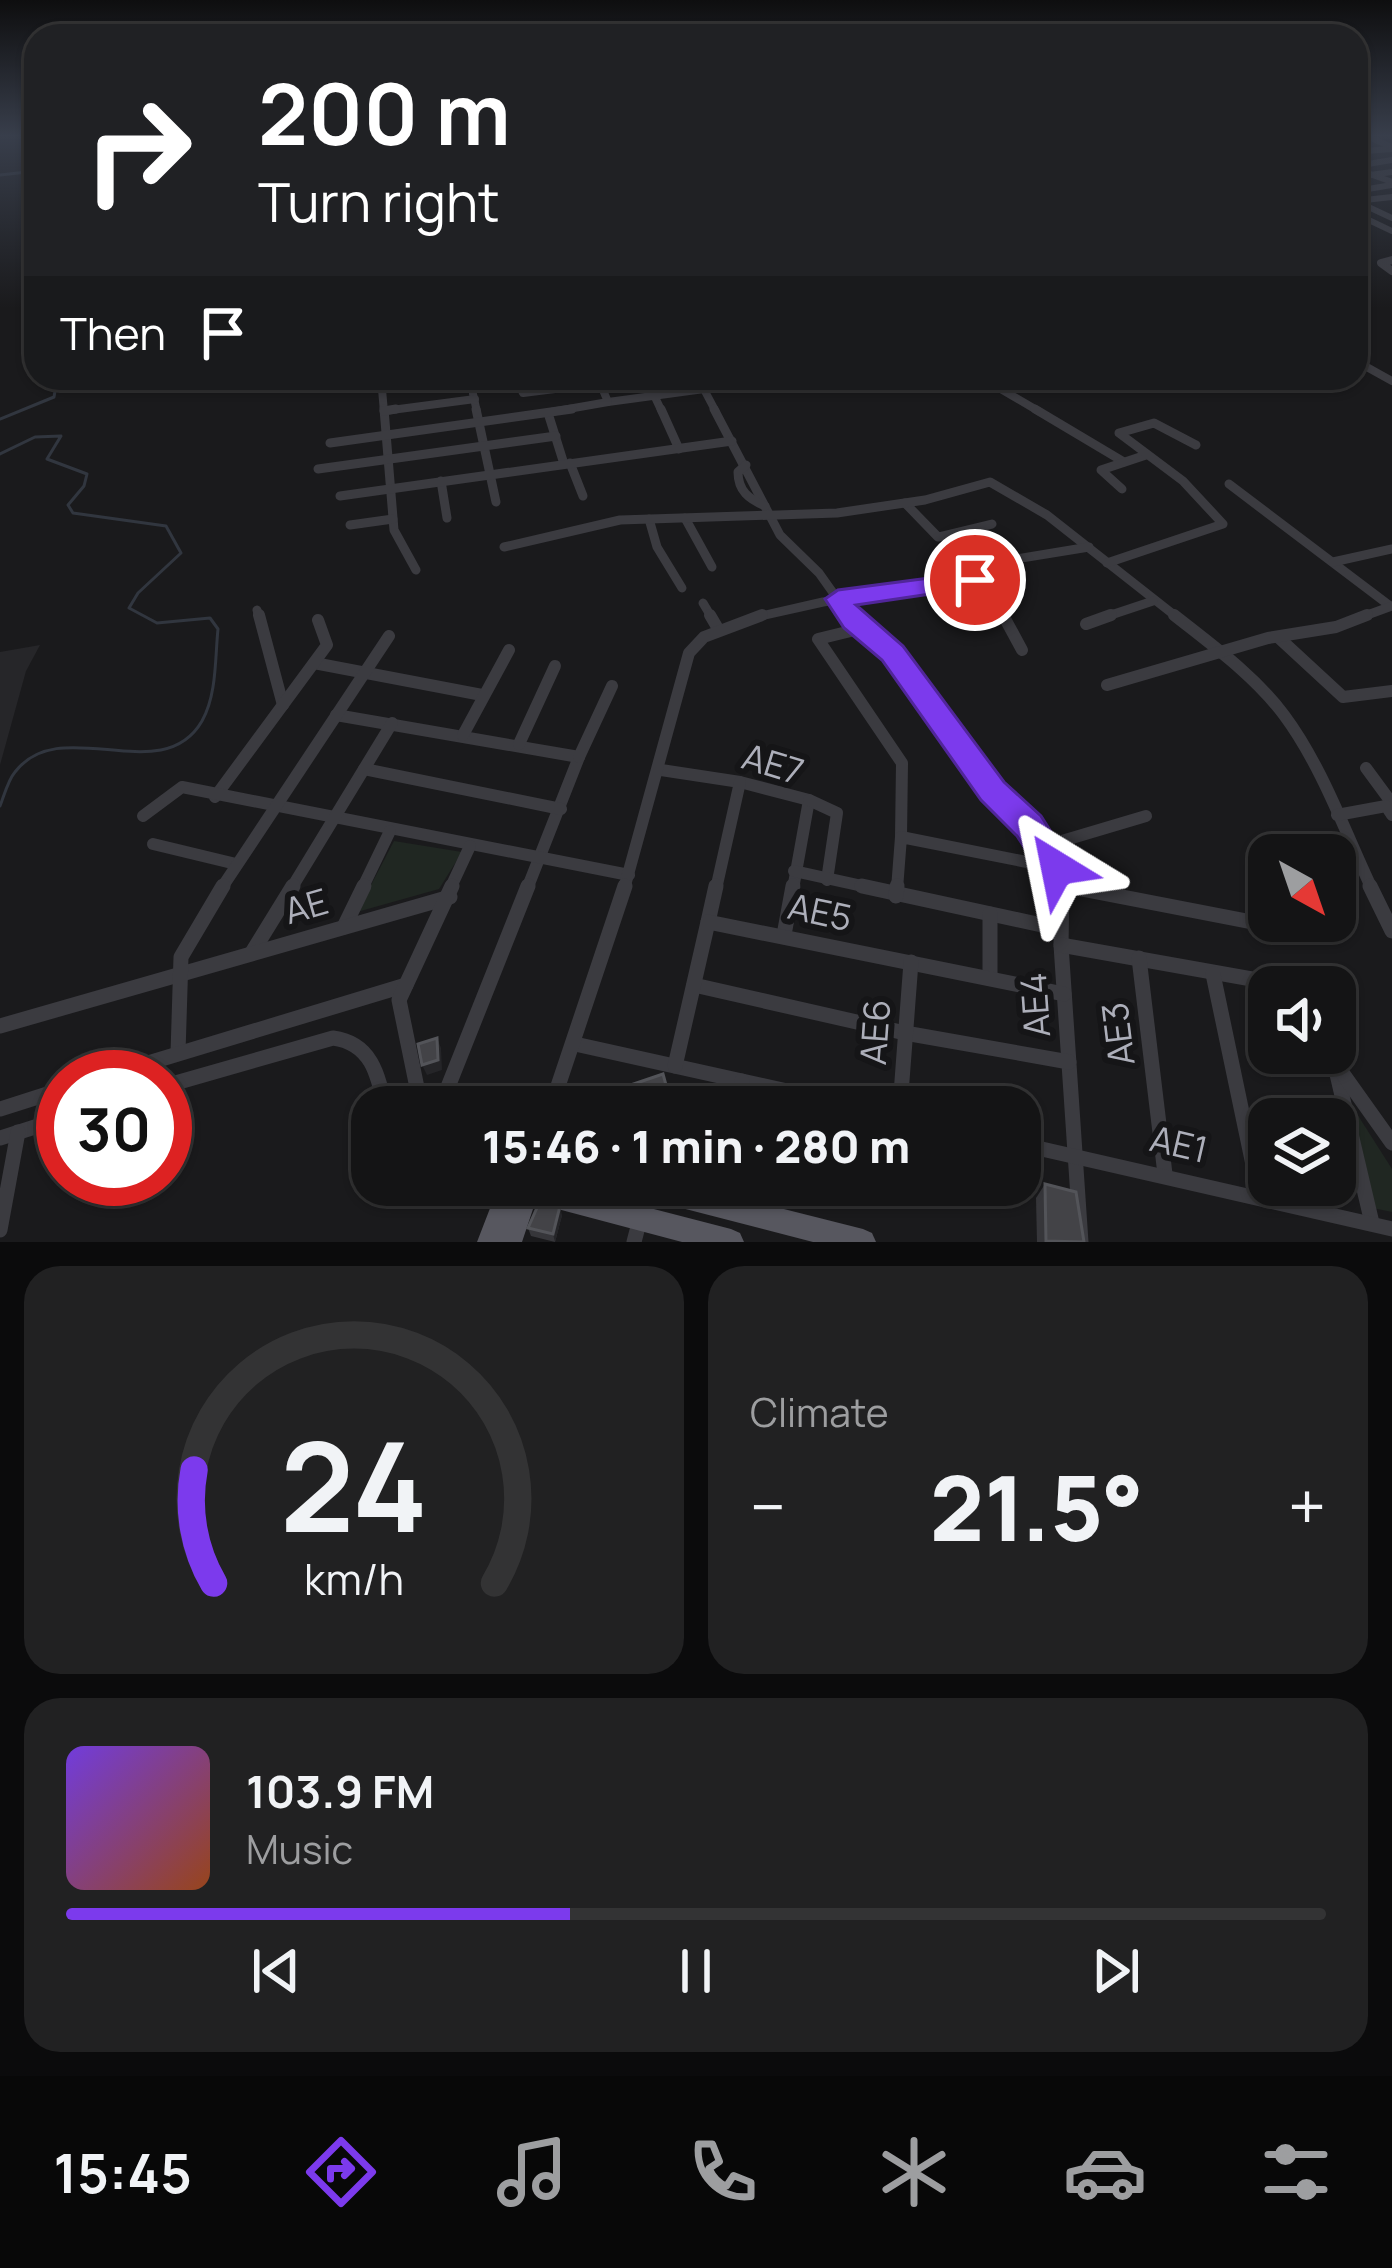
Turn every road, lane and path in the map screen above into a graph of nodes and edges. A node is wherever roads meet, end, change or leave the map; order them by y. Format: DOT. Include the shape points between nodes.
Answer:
graph roads {
  1 [pos="1392,260"];
  2 [pos="1392,271"];
  3 [pos="383,390"];
  4 [pos="603,390"];
  5 [pos="653,390"];
  6 [pos="693,390"];
  7 [pos="704,390"];
  8 [pos="758,390"];
  9 [pos="1002,390"];
  10 [pos="655,394"];
  11 [pos="764,400"];
  12 [pos="608,402"];
  13 [pos="384,411"];
  14 [pos="548,413"];
  15 [pos="480,422"];
  16 [pos="386,434"];
  17 [pos="556,436"];
  18 [pos="732,441"];
  19 [pos="330,443"];
  20 [pos="1196,445"];
  21 [pos="486,446"];
  22 [pos="679,449"];
  23 [pos="1146,455"];
  24 [pos="388,459"];
  25 [pos="1124,462"];
  26 [pos="567,464"];
  27 [pos="318,469"];
  28 [pos="492,474"];
  29 [pos="441,482"];
  30 [pos="1229,484"];
  31 [pos="391,488"];
  32 [pos="1123,489"];
  33 [pos="340,496"];
  34 [pos="583,496"];
  35 [pos="496,502"];
  36 [pos="905,503"];
  37 [pos="766,509"];
  38 [pos="447,518"];
  39 [pos="685,518"];
  40 [pos="393,519"];
  41 [pos="649,519"];
  42 [pos="992,524"];
  43 [pos="350,525"];
  44 [pos="504,547"];
  45 [pos="1089,547"];
  46 [pos="1392,549"];
  47 [pos="1333,562"];
  48 [pos="1107,563"];
  49 [pos="712,567"];
  50 [pos="416,570"];
  51 [pos="984,578"];
  52 [pos="682,588"];
  53 [pos="838,599"];
  54 [pos="1153,601"];
  55 [pos="703,603"];
  56 [pos="1391,606"];
  57 [pos="257,610"];
  58 [pos="318,620"];
  59 [pos="1086,624"];
  60 [pos="718,627"];
  61 [pos="863,628"];
  62 [pos="389,636"];
  63 [pos="1277,637"];
  64 [pos="509,650"];
  65 [pos="1022,650"];
  66 [pos="1222,653"];
  67 [pos="314,663"];
  68 [pos="555,666"];
  69 [pos="363,674"];
  70 [pos="1107,685"];
  71 [pos="612,686"];
  72 [pos="1392,691"];
  73 [pos="482,695"];
  74 [pos="283,705"];
  75 [pos="336,715"];
  76 [pos="392,723"];
  77 [pos="463,735"];
  78 [pos="519,744"];
  79 [pos="579,757"];
  80 [pos="1366,768"];
  81 [pos="364,769"];
  82 [pos="661,770"];
  83 [pos="740,782"];
  84 [pos="215,797"];
  85 [pos="809,800"];
  86 [pos="274,807"];
  87 [pos="561,808"];
  88 [pos="1389,810"];
  89 [pos="1336,815"];
  90 [pos="143,816"];
  91 [pos="1146,816"];
  92 [pos="333,819"];
  93 [pos="390,831"];
  94 [pos="902,837"];
  95 [pos="152,844"];
  96 [pos="470,846"];
  97 [pos="1045,846"];
  98 [pos="539,860"];
  99 [pos="236,863"];
  100 [pos="794,871"];
  101 [pos="629,875"];
  102 [pos="1059,877"];
  103 [pos="827,880"];
  104 [pos="896,896"];
  105 [pos="450,897"];
  106 [pos="990,914"];
  107 [pos="1248,921"];
  108 [pos="708,922"];
  109 [pos="344,927"];
  110 [pos="1392,931"];
  111 [pos="784,935"];
  112 [pos="1060,937"];
  113 [pos="253,952"];
  114 [pos="1138,958"];
  115 [pos="910,962"];
  116 [pos="180,974"];
  117 [pos="1213,974"];
  118 [pos="990,979"];
  119 [pos="1248,979"];
  120 [pos="406,985"];
  121 [pos="694,985"];
  122 [pos="1064,994"];
  123 [pos="0,1025"];
  124 [pos="905,1033"];
  125 [pos="574,1044"];
  126 [pos="178,1050"];
  127 [pos="188,1050"];
  128 [pos="1069,1062"];
  129 [pos="675,1066"];
  130 [pos="1338,1074"];
  131 [pos="1345,1074"];
  132 [pos="192,1078"];
  133 [pos="742,1081"];
  134 [pos="381,1086"];
  135 [pos="416,1086"];
  136 [pos="448,1086"];
  137 [pos="559,1086"];
  138 [pos="741,1086"];
  139 [pos="764,1086"];
  140 [pos="901,1086"];
  141 [pos="36,1098"];
  142 [pos="0,1109"];
  143 [pos="9,1135"];
  144 [pos="1248,1141"];
  145 [pos="1392,1143"];
  146 [pos="1041,1148"];
  147 [pos="1076,1156"];
  148 [pos="1165,1174"];
  149 [pos="1248,1195"];
  150 [pos="509,1206"];
  151 [pos="516,1206"];
  152 [pos="572,1206"];
  153 [pos="753,1206"];
  154 [pos="1296,1206"];
  155 [pos="1372,1223"];
  156 [pos="1392,1228"];
  157 [pos="0,1230"];
  158 [pos="637,1231"];
  159 [pos="490,1242"];
  160 [pos="509,1242"];
  161 [pos="731,1242"];
  162 [pos="863,1242"];
  163 [pos="1081,1242"];
  1 -- 2 [label="street" via="1381,263"];
  3 -- 13 [label="street"];
  4 -- 12 [label="street"];
  5 -- 10 [label="street"];
  6 -- 10 [label="street"];
  7 -- 18 [label="street"];
  8 -- 11 [label="street"];
  9 -- 25 [label="street"];
  10 -- 12 [label="street"];
  10 -- 22 [label="street"];
  12 -- 14 [label="street"];
  13 -- 15 [label="street" via="474,396"];
  13 -- 16 [label="street"];
  14 -- 15 [label="street"];
  14 -- 17 [label="street"];
  15 -- 16 [label="street"];
  15 -- 21 [label="street"];
  16 -- 19 [label="street"];
  16 -- 24 [label="street"];
  17 -- 21 [label="street"];
  17 -- 26 [label="street"];
  18 -- 22 [label="street"];
  18 -- 37 [label="street" via="746,465 738,482"];
  20 -- 23 [label="street" via="1154,423 1119,433"];
  21 -- 24 [label="street"];
  21 -- 28 [label="street"];
  22 -- 26 [label="street"];
  23 -- 25 [label="street"];
  23 -- 48 [label="street" via="1223,524"];
  24 -- 27 [label="street"];
  24 -- 31 [label="street"];
  25 -- 32 [label="street" via="1100,473"];
  26 -- 28 [label="street"];
  26 -- 34 [label="street"];
  28 -- 29 [label="street"];
  28 -- 35 [label="street"];
  29 -- 31 [label="street"];
  29 -- 38 [label="street"];
  30 -- 47 [label="street"];
  31 -- 33 [label="street"];
  31 -- 40 [label="street"];
  36 -- 37 [label="street" via="820,514"];
  36 -- 42 [label="street" via="934,536"];
  36 -- 45 [label="street" via="990,482"];
  37 -- 39 [label="street"];
  37 -- 53 [label="street"];
  39 -- 41 [label="street"];
  39 -- 49 [label="street"];
  40 -- 43 [label="street"];
  40 -- 50 [label="street"];
  41 -- 44 [label="street"];
  41 -- 52 [label="street"];
  45 -- 48 [label="street"];
  45 -- 51 [label="street" via="986,562 977,569"];
  46 -- 47 [label="street"];
  47 -- 56 [label="street"];
  48 -- 54 [label="street"];
  51 -- 53 [label="street"];
  51 -- 65 [label="street"];
  53 -- 60 [label="street"];
  53 -- 61 [label="street"];
  54 -- 59 [label="street"];
  54 -- 66 [label="street"];
  55 -- 60 [label="street"];
  56 -- 63 [label="street"];
  57 -- 74 [label="street"];
  58 -- 67 [label="street" via="327,640"];
  60 -- 82 [label="street" via="692,644"];
  61 -- 94 [label="street" via="818,639 902,763"];
  61 -- 97 [label="street" via="892,653 993,791"];
  62 -- 69 [label="street"];
  63 -- 66 [label="street"];
  63 -- 72 [label="street" via="1343,697"];
  64 -- 73 [label="street"];
  66 -- 70 [label="street"];
  66 -- 89 [label="street" via="1292,726"];
  67 -- 69 [label="street"];
  67 -- 74 [label="street"];
  68 -- 78 [label="street"];
  69 -- 73 [label="street"];
  69 -- 75 [label="street"];
  71 -- 79 [label="street"];
  73 -- 77 [label="street"];
  74 -- 84 [label="street"];
  75 -- 76 [label="street"];
  75 -- 86 [label="street"];
  76 -- 77 [label="street"];
  76 -- 81 [label="street"];
  77 -- 78 [label="street"];
  78 -- 79 [label="street"];
  79 -- 87 [label="street"];
  80 -- 88 [label="street"];
  81 -- 87 [label="street"];
  81 -- 92 [label="street"];
  82 -- 83 [label="street, AE7"];
  82 -- 101 [label="street"];
  83 -- 85 [label="street, AE7"];
  83 -- 108 [label="street"];
  84 -- 86 [label="street"];
  84 -- 90 [label="street" via="178,788"];
  85 -- 100 [label="street, AE7"];
  85 -- 103 [label="street" via="837,813"];
  86 -- 92 [label="street"];
  86 -- 99 [label="street"];
  87 -- 98 [label="street"];
  88 -- 89 [label="street"];
  89 -- 110 [label="street"];
  91 -- 97 [label="street"];
  92 -- 93 [label="street"];
  92 -- 113 [label="street"];
  93 -- 96 [label="street"];
  93 -- 109 [label="street"];
  94 -- 102 [label="street"];
  94 -- 104 [label="street"];
  95 -- 99 [label="street"];
  96 -- 98 [label="street"];
  96 -- 105 [label="street"];
  97 -- 102 [label="street"];
  98 -- 101 [label="street"];
  98 -- 136 [label="street"];
  99 -- 116 [label="street"];
  100 -- 103 [label="street"];
  100 -- 111 [label="street, AE7"];
  101 -- 125 [label="street"];
  102 -- 107 [label="street"];
  102 -- 112 [label="street, AE4"];
  103 -- 104 [label="street"];
  104 -- 106 [label="street"];
  105 -- 109 [label="street, AE"];
  105 -- 120 [label="street"];
  106 -- 112 [label="street"];
  106 -- 118 [label="street"];
  108 -- 111 [label="street, AE5"];
  108 -- 121 [label="street"];
  109 -- 113 [label="street, AE"];
  111 -- 115 [label="street, AE5"];
  112 -- 114 [label="street"];
  112 -- 122 [label="street, AE4"];
  113 -- 116 [label="street, AE"];
  114 -- 117 [label="street"];
  114 -- 148 [label="street, AE3"];
  115 -- 118 [label="street, AE5"];
  115 -- 124 [label="street, AE6"];
  116 -- 123 [label="street, AE"];
  116 -- 126 [label="street"];
  117 -- 119 [label="street"];
  117 -- 144 [label="street"];
  118 -- 122 [label="street, AE5"];
  120 -- 127 [label="street"];
  120 -- 135 [label="street" via="400,1016"];
  121 -- 124 [label="street"];
  121 -- 129 [label="street"];
  122 -- 128 [label="street, AE4"];
  124 -- 128 [label="street"];
  124 -- 140 [label="street, AE6"];
  125 -- 129 [label="street"];
  125 -- 137 [label="street"];
  128 -- 147 [label="street, AE4"];
  129 -- 133 [label="street"];
  130 -- 155 [label="street"];
  131 -- 145 [label="street"];
  132 -- 134 [label="street" via="340,1038 368,1051"];
  133 -- 138 [label="street"];
  133 -- 139 [label="street"];
  141 -- 142 [label="street"];
  143 -- 157 [label="street"];
  146 -- 147 [label="street, AE1"];
  147 -- 148 [label="street, AE1"];
  147 -- 163 [label="street, AE4"];
  148 -- 149 [label="street, AE1"];
  150 -- 159 [label="main road"];
  151 -- 160 [label="main road"];
  152 -- 158 [label="main road"];
  153 -- 162 [label="main road"];
  154 -- 155 [label="street, AE1"];
  155 -- 156 [label="street, AE1"];
  158 -- 161 [label="main road"];
}
